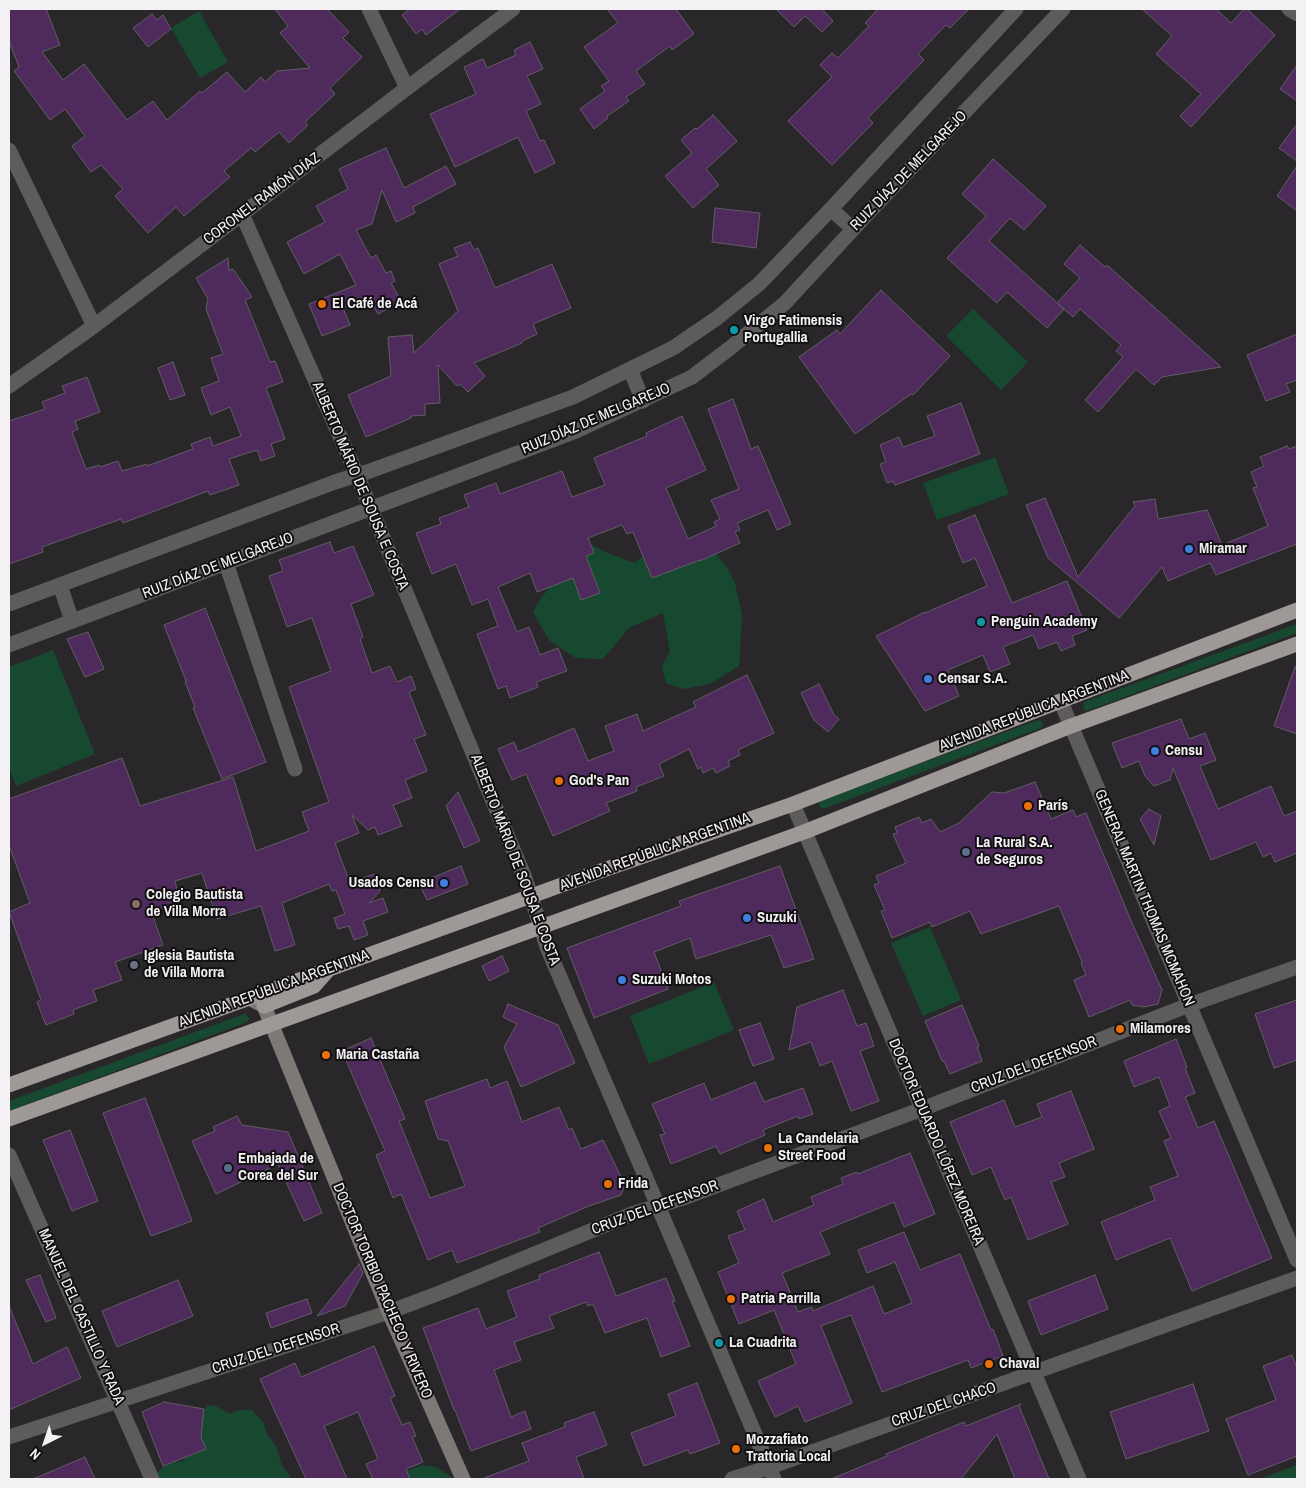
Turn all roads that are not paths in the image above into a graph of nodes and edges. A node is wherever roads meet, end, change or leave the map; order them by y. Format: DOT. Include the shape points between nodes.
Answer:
graph roads {
  1 [pos="369,9"];
  2 [pos="513,9"];
  3 [pos="1016,9"];
  4 [pos="1063,9"];
  5 [pos="1289,9"];
  6 [pos="1297,14"];
  7 [pos="407,88"];
  8 [pos="9,150"];
  9 [pos="831,209"];
  10 [pos="242,214"];
  11 [pos="853,229"];
  12 [pos="94,326"];
  13 [pos="630,369"];
  14 [pos="9,386"];
  15 [pos="643,401"];
  16 [pos="357,475"];
  17 [pos="371,509"];
  18 [pos="226,563"];
  19 [pos="60,585"];
  20 [pos="9,604"];
  21 [pos="1297,610"];
  22 [pos="72,621"];
  23 [pos="1297,644"];
  24 [pos="9,645"];
  25 [pos="1061,702"];
  26 [pos="1071,726"];
  27 [pos="295,769"];
  28 [pos="792,804"];
  29 [pos="804,832"];
  30 [pos="532,897"];
  31 [pos="542,927"];
  32 [pos="1297,967"];
  33 [pos="329,969"];
  34 [pos="249,998"];
  35 [pos="1189,1005"];
  36 [pos="264,1006"];
  37 [pos="270,1024"];
  38 [pos="9,1085"];
  39 [pos="922,1109"];
  40 [pos="9,1119"];
  41 [pos="9,1155"];
  42 [pos="658,1206"];
  43 [pos="1297,1260"];
  44 [pos="1297,1278"];
  45 [pos="389,1312"];
  46 [pos="1034,1373"];
  47 [pos="117,1401"];
  48 [pos="9,1438"];
  49 [pos="772,1473"];
  50 [pos="152,1479"];
  51 [pos="462,1479"];
  52 [pos="732,1479"];
  53 [pos="1079,1479"];
  1 -- 7 [label="street"];
  2 -- 7 [label="street, CORONEL RAMÓN DÍAZ"];
  3 -- 9 [label="street, RUIZ DÍAZ DE MELGAREJO"];
  4 -- 11 [label="street, RUIZ DÍAZ DE MELGAREJO"];
  5 -- 6 [label="street"];
  7 -- 10 [label="street, CORONEL RAMÓN DÍAZ"];
  8 -- 12 [label="street"];
  9 -- 11 [label="street"];
  9 -- 13 [label="street, RUIZ DÍAZ DE MELGAREJO" via="759,284 717,318 674,348"];
  10 -- 12 [label="street, CORONEL RAMÓN DÍAZ"];
  10 -- 16 [label="street, ALBERTO MÁRIO DE SOUSA E COSTA"];
  11 -- 15 [label="street, RUIZ DÍAZ DE MELGAREJO" via="785,303 692,376"];
  12 -- 14 [label="street, CORONEL RAMÓN DÍAZ"];
  13 -- 15 [label="street"];
  13 -- 16 [label="street, RUIZ DÍAZ DE MELGAREJO" via="573,397"];
  15 -- 17 [label="street, RUIZ DÍAZ DE MELGAREJO" via="576,431"];
  16 -- 17 [label="street, ALBERTO MÁRIO DE SOUSA E COSTA"];
  16 -- 19 [label="street, RUIZ DÍAZ DE MELGAREJO"];
  17 -- 18 [label="street, RUIZ DÍAZ DE MELGAREJO"];
  17 -- 30 [label="street, ALBERTO MÁRIO DE SOUSA E COSTA"];
  18 -- 22 [label="street, RUIZ DÍAZ DE MELGAREJO"];
  18 -- 27 [label="street"];
  19 -- 20 [label="street, RUIZ DÍAZ DE MELGAREJO"];
  19 -- 22 [label="street"];
  21 -- 25 [label="highway, AVENIDA REPÚBLICA ARGENTINA"];
  22 -- 24 [label="street, RUIZ DÍAZ DE MELGAREJO"];
  23 -- 26 [label="highway, AVENIDA REPÚBLICA ARGENTINA"];
  25 -- 26 [label="street, GENERAL MARTIN THOMAS MCMAHON"];
  25 -- 28 [label="highway, AVENIDA REPÚBLICA ARGENTINA"];
  26 -- 29 [label="highway, AVENIDA REPÚBLICA ARGENTINA"];
  26 -- 35 [label="street, GENERAL MARTIN THOMAS MCMAHON"];
  28 -- 29 [label="street, DOCTOR EDUARDO LÓPEZ MOREIRA"];
  28 -- 30 [label="highway, AVENIDA REPÚBLICA ARGENTINA"];
  29 -- 31 [label="highway, AVENIDA REPÚBLICA ARGENTINA"];
  29 -- 39 [label="street, DOCTOR EDUARDO LÓPEZ MOREIRA"];
  30 -- 31 [label="street, ALBERTO MÁRIO DE SOUSA E COSTA"];
  30 -- 33 [label="highway, AVENIDA REPÚBLICA ARGENTINA"];
  31 -- 37 [label="highway, AVENIDA REPÚBLICA ARGENTINA"];
  31 -- 42 [label="street, ALBERTO MÁRIO DE SOUSA E COSTA" via="547,947"];
  32 -- 35 [label="street, CRUZ DEL DEFENSOR"];
  33 -- 34 [label="highway, AVENIDA REPÚBLICA ARGENTINA"];
  33 -- 36 [label="highway" via="314,986"];
  34 -- 36 [label="main road"];
  34 -- 38 [label="highway, AVENIDA REPÚBLICA ARGENTINA"];
  35 -- 39 [label="street, CRUZ DEL DEFENSOR"];
  35 -- 43 [label="street, GENERAL MARTIN THOMAS MCMAHON"];
  36 -- 37 [label="main road, DOCTOR TORIBIO PACHECO Y RIVERO"];
  37 -- 40 [label="highway, AVENIDA REPÚBLICA ARGENTINA"];
  37 -- 45 [label="main road, DOCTOR TORIBIO PACHECO Y RIVERO"];
  39 -- 42 [label="street, CRUZ DEL DEFENSOR"];
  39 -- 46 [label="street, DOCTOR EDUARDO LÓPEZ MOREIRA"];
  41 -- 47 [label="street, MANUEL DEL CASTILLO Y RADA"];
  42 -- 45 [label="street, CRUZ DEL DEFENSOR"];
  42 -- 49 [label="street, ALBERTO MÁRIO DE SOUSA E COSTA"];
  44 -- 46 [label="street, CRUZ DEL CHACO"];
  45 -- 47 [label="street, CRUZ DEL DEFENSOR"];
  45 -- 51 [label="main road, DOCTOR TORIBIO PACHECO Y RIVERO"];
  46 -- 49 [label="street, CRUZ DEL CHACO"];
  46 -- 53 [label="street, DOCTOR EDUARDO LÓPEZ MOREIRA"];
  47 -- 48 [label="street, CRUZ DEL DEFENSOR"];
  47 -- 50 [label="street, MANUEL DEL CASTILLO Y RADA"];
  49 -- 52 [label="street, CRUZ DEL CHACO"];
}
